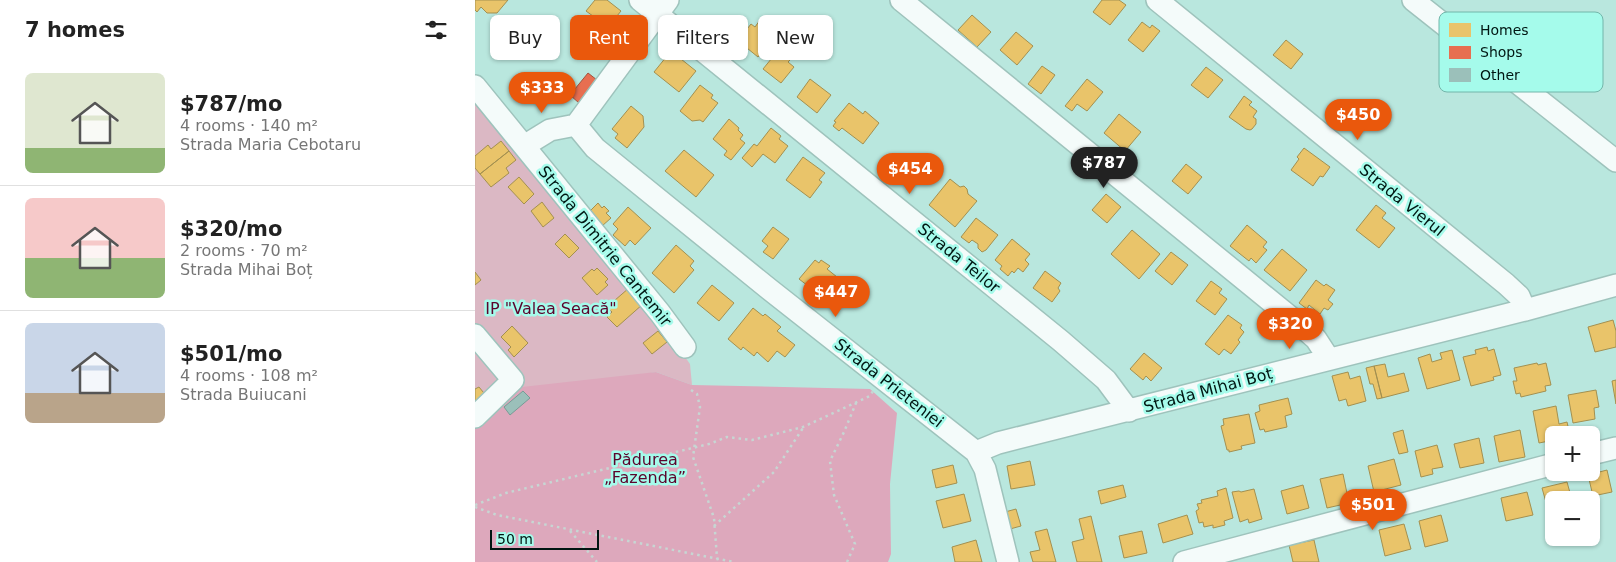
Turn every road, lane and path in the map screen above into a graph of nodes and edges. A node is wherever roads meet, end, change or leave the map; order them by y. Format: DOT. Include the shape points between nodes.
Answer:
graph roads {
  1 [pos="641,0"];
  2 [pos="901,0"];
  3 [pos="1157,0"];
  4 [pos="1413,0"];
  5 [pos="662,7"];
  6 [pos="1439,21"];
  7 [pos="475,86"];
  8 [pos="1529,92"];
  9 [pos="576,125"];
  10 [pos="524,146"];
  11 [pos="1616,161"];
  12 [pos="1616,285"];
  13 [pos="1525,310"];
  14 [pos="475,335"];
  15 [pos="685,347"];
  16 [pos="1329,358"];
  17 [pos="884,379"];
  18 [pos="691,390"];
  19 [pos="856,402"];
  20 [pos="1129,410"];
  21 [pos="475,417"];
  22 [pos="803,427"];
  23 [pos="694,448"];
  24 [pos="1616,448"];
  25 [pos="976,452"];
  26 [pos="1600,452"];
  27 [pos="1545,466"];
  28 [pos="475,506"];
  29 [pos="714,526"];
  30 [pos="569,529"];
  31 [pos="717,558"];
  32 [pos="597,562"];
  33 [pos="719,562"];
  34 [pos="735,562"];
  35 [pos="847,562"];
  36 [pos="1008,562"];
  37 [pos="1184,562"];
  1 -- 5 [label="street, Strada Teilor"];
  2 -- 16 [label="street" via="1301,325"];
  3 -- 13 [label="street, Strada Vierul" via="1506,284 1519,296"];
  4 -- 6 [label="street"];
  5 -- 9 [label="street"];
  5 -- 20 [label="street, Strada Teilor" via="1061,341 1106,380"];
  7 -- 10 [label="street"];
  8 -- 11 [label="street"];
  9 -- 10 [label="street" via="551,130"];
  9 -- 17 [label="street, Strada Prieteniei" via="595,148"];
  10 -- 15 [label="street, Strada Dimitrie Cantemir"];
  12 -- 13 [label="street, Strada Mihai Boț"];
  13 -- 16 [label="street, Strada Mihai Boț"];
  14 -- 21 [label="street" via="513,380"];
  16 -- 20 [label="street, Strada Mihai Boț"];
  17 -- 19 [label="path" via="870,396"];
  17 -- 25 [label="street, Strada Prieteniei"];
  18 -- 23 [label="path" via="697,394 700,407"];
  19 -- 22 [label="path"];
  19 -- 35 [label="path" via="830,461 834,495 855,544"];
  20 -- 25 [label="street, Strada Mihai Boț" via="998,443"];
  22 -- 23 [label="path" via="752,440 727,437"];
  22 -- 29 [label="path" via="775,472"];
  23 -- 28 [label="path" via="506,493"];
  23 -- 29 [label="path" via="693,457"];
  24 -- 26 [label="street"];
  25 -- 36 [label="street, Strada Prieteniei" via="985,469"];
  27 -- 37 [label="street"];
  28 -- 30 [label="path" via="497,515"];
  29 -- 31 [label="path"];
  30 -- 31 [label="path"];
  30 -- 32 [label="path"];
  31 -- 33 [label="path"];
  31 -- 34 [label="path"];
}
